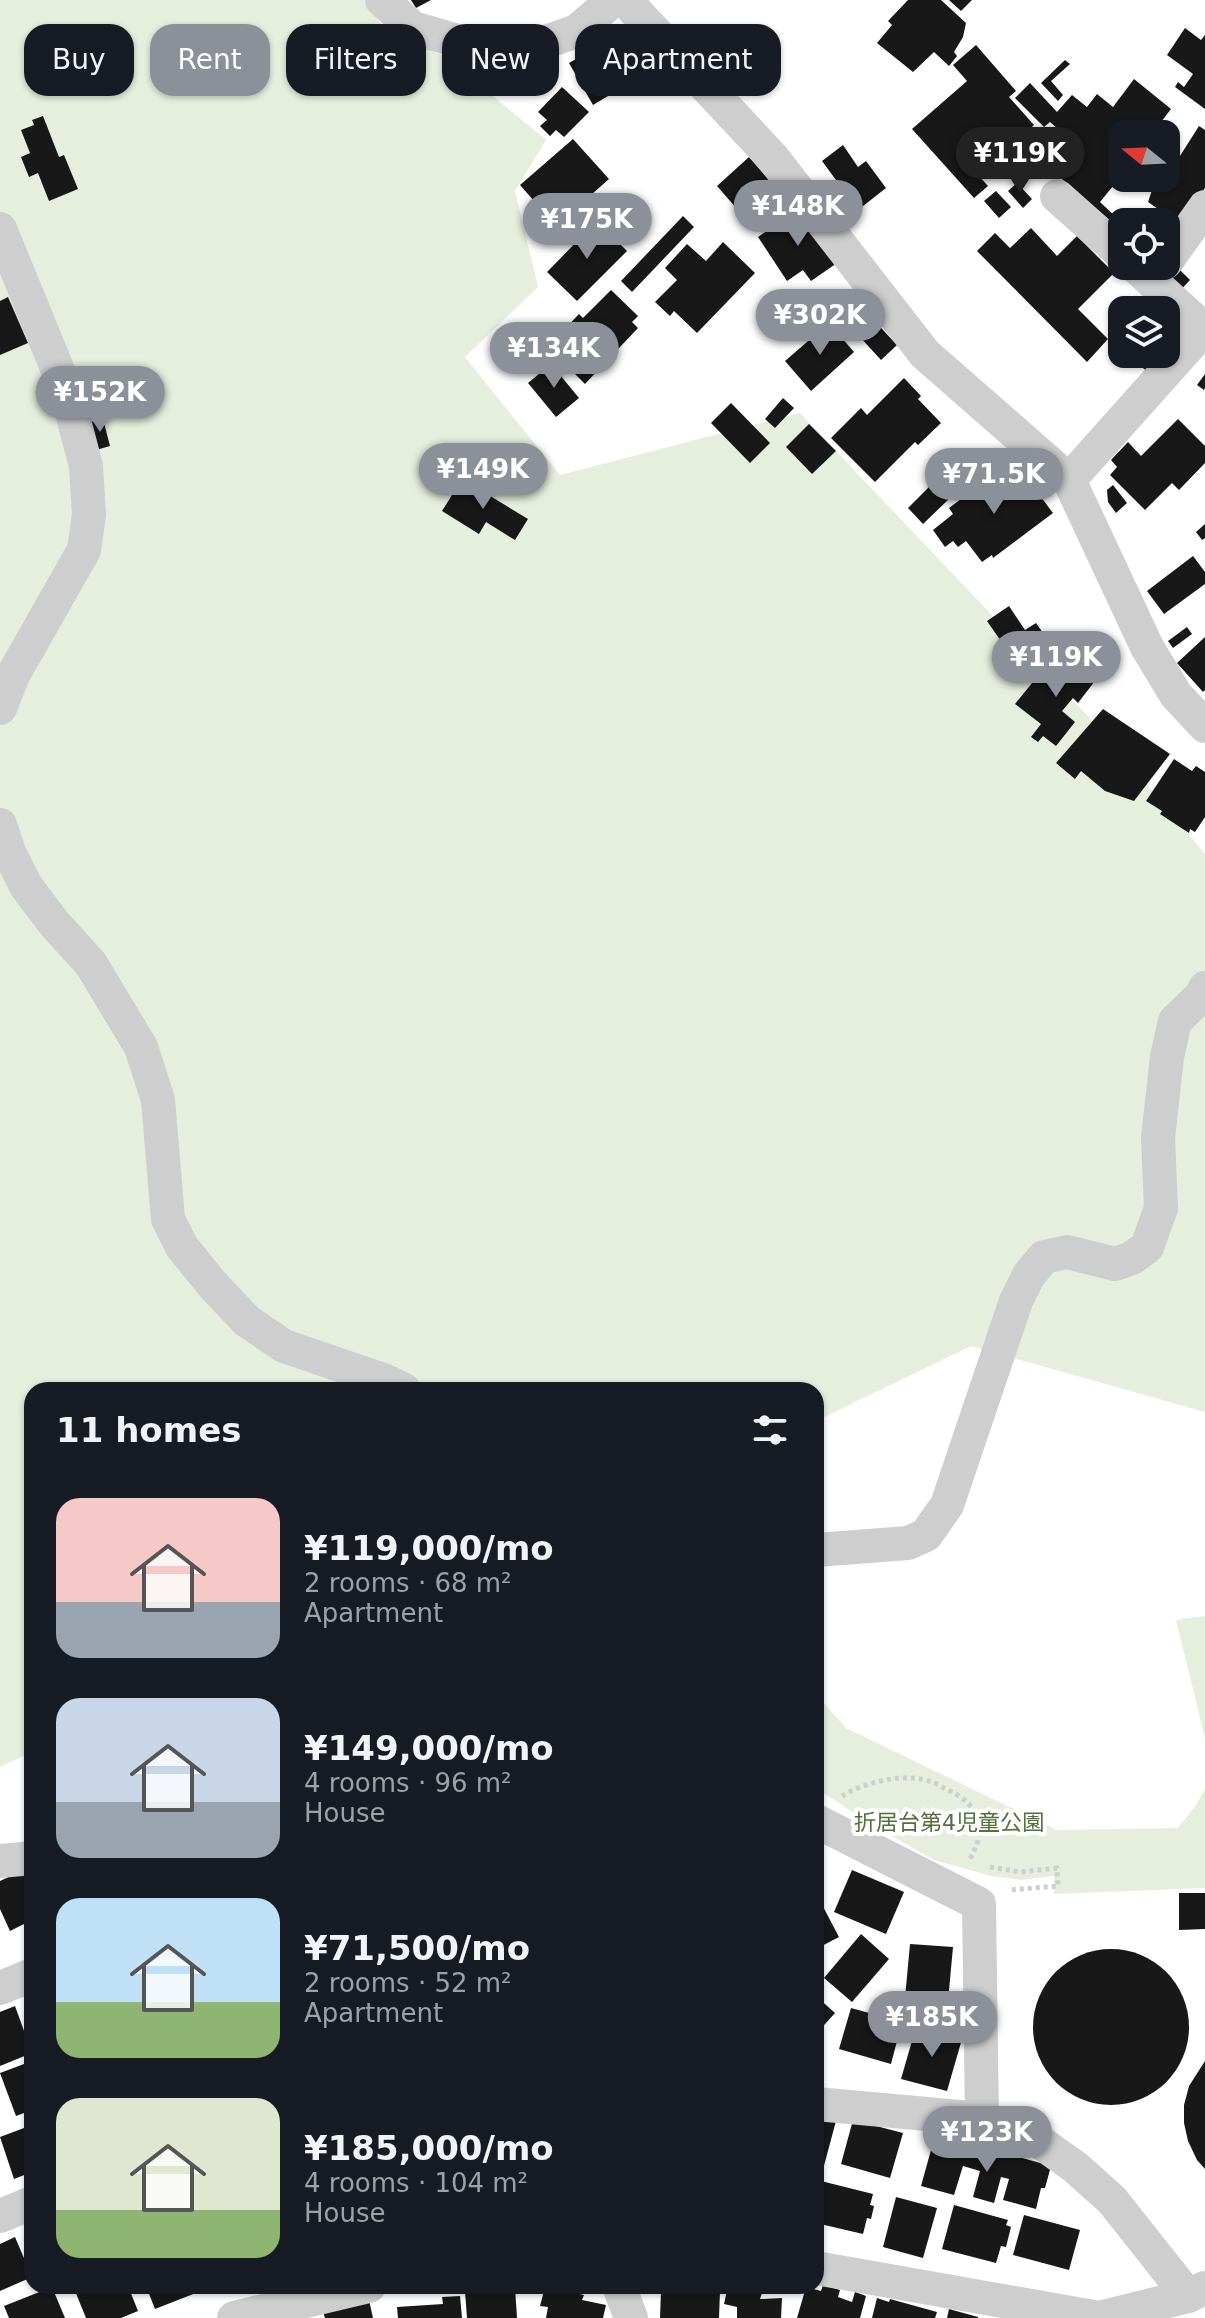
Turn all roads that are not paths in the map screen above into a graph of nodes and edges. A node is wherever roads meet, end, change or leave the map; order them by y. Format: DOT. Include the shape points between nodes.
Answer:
graph roads {
  1 [pos="382,0"];
  2 [pos="613,0"];
  3 [pos="625,0"];
  4 [pos="1043,182"];
  5 [pos="1205,207"];
  6 [pos="0,229"];
  7 [pos="1180,237"];
  8 [pos="1108,241"];
  9 [pos="1163,280"];
  10 [pos="1069,480"];
  11 [pos="0,708"];
  12 [pos="1205,726"];
  13 [pos="0,825"];
  14 [pos="1205,988"];
  15 [pos="388,1382"];
  16 [pos="824,1549"];
  17 [pos="827,1812"];
  18 [pos="24,1859"];
  19 [pos="0,1861"];
  20 [pos="24,1978"];
  21 [pos="0,1988"];
  22 [pos="824,2105"];
  23 [pos="982,2119"];
  24 [pos="824,2270"];
  25 [pos="1197,2292"];
  26 [pos="316,2294"];
  27 [pos="622,2294"];
  28 [pos="237,2306"];
  29 [pos="1031,2312"];
  30 [pos="631,2318"];
  1 -- 2 [label="street" via="413,28 517,52 577,31"];
  3 -- 10 [label="street" via="772,157 925,354"];
  4 -- 8 [label="street"];
  5 -- 7 [label="street"];
  6 -- 11 [label="street" via="66,390 86,466 89,515 84,550 13,675"];
  9 -- 10 [label="street" via="1204,329"];
  10 -- 12 [label="street" via="1147,647 1176,695"];
  13 -- 15 [label="street" via="26,886 91,964 141,1047 158,1100 168,1219 182,1247 247,1321 284,1346"];
  14 -- 16 [label="street" via="1175,1021 1158,1138 1161,1208 1147,1247 1115,1264 1067,1252 1044,1257 1016,1301 947,1505 926,1535 908,1543"];
  17 -- 23 [label="street" via="979,1904"];
  18 -- 19 [label="street"];
  20 -- 21 [label="street"];
  22 -- 23 [label="street"];
  23 -- 25 [label="street" via="1033,2137 1075,2167"];
  24 -- 29 [label="street"];
  25 -- 29 [label="street" via="1099,2318"];
  26 -- 28 [label="street"];
  27 -- 30 [label="street"];
}
